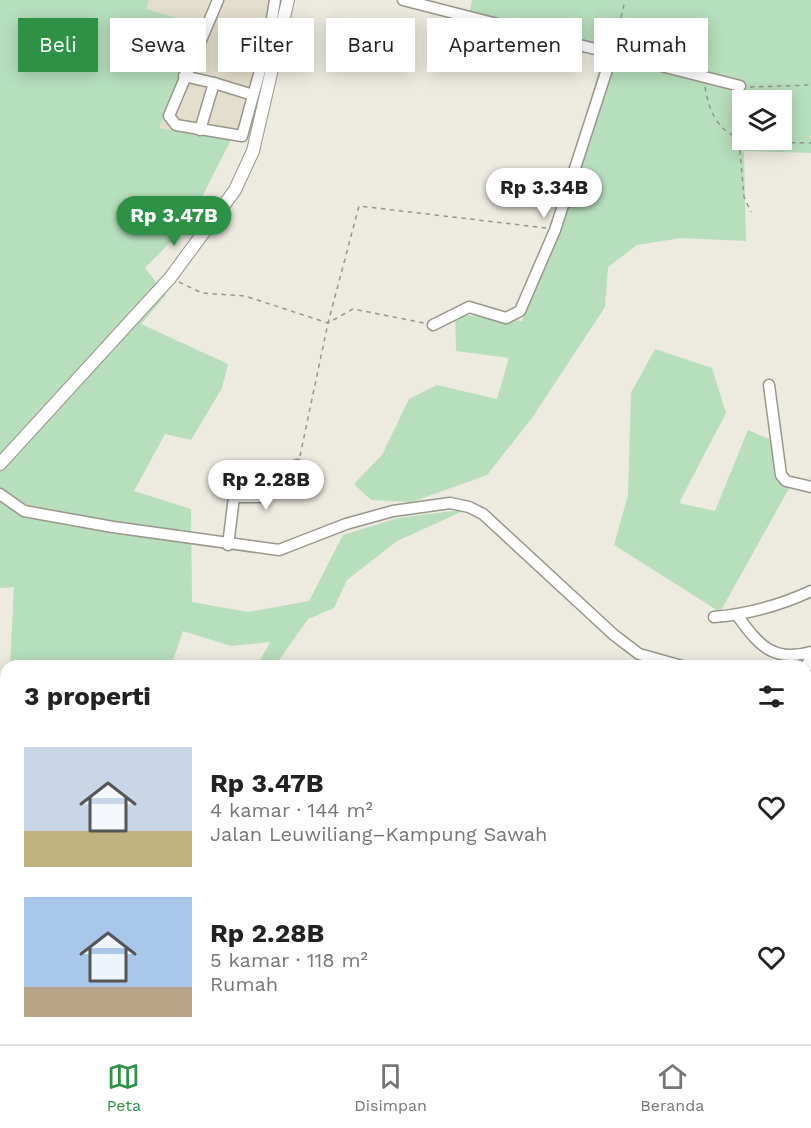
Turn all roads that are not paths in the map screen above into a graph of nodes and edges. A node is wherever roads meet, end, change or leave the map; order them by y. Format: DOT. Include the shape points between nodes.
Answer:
graph roads {
  1 [pos="218,0"];
  2 [pos="275,0"];
  3 [pos="288,0"];
  4 [pos="403,0"];
  5 [pos="594,49"];
  6 [pos="606,72"];
  7 [pos="684,72"];
  8 [pos="184,76"];
  9 [pos="214,83"];
  10 [pos="740,86"];
  11 [pos="253,94"];
  12 [pos="200,130"];
  13 [pos="433,325"];
  14 [pos="769,385"];
  15 [pos="0,464"];
  16 [pos="297,465"];
  17 [pos="811,487"];
  18 [pos="0,495"];
  19 [pos="228,545"];
  20 [pos="811,591"];
  21 [pos="737,615"];
  22 [pos="714,617"];
  23 [pos="811,653"];
  24 [pos="660,660"];
  1 -- 8 [label="street"];
  2 -- 11 [label="street"];
  3 -- 15 [label="main road" via="253,151 235,190 170,278"];
  4 -- 5 [label="street"];
  6 -- 13 [label="street" via="555,230 520,311 506,318 469,306"];
  7 -- 10 [label="street"];
  8 -- 9 [label="street"];
  8 -- 12 [label="street" via="169,116 176,125"];
  9 -- 11 [label="street"];
  9 -- 12 [label="street"];
  11 -- 12 [label="street" via="242,136"];
  14 -- 17 [label="street" via="781,475 798,486"];
  16 -- 19 [label="street" via="263,497 234,497"];
  18 -- 19 [label="street" via="24,511"];
  19 -- 24 [label="street" via="279,550 393,511 450,503 469,507 483,514 614,635 639,654"];
  20 -- 21 [label="street" via="786,603"];
  21 -- 22 [label="street"];
  21 -- 23 [label="street" via="758,644 772,652 794,657"];
}
